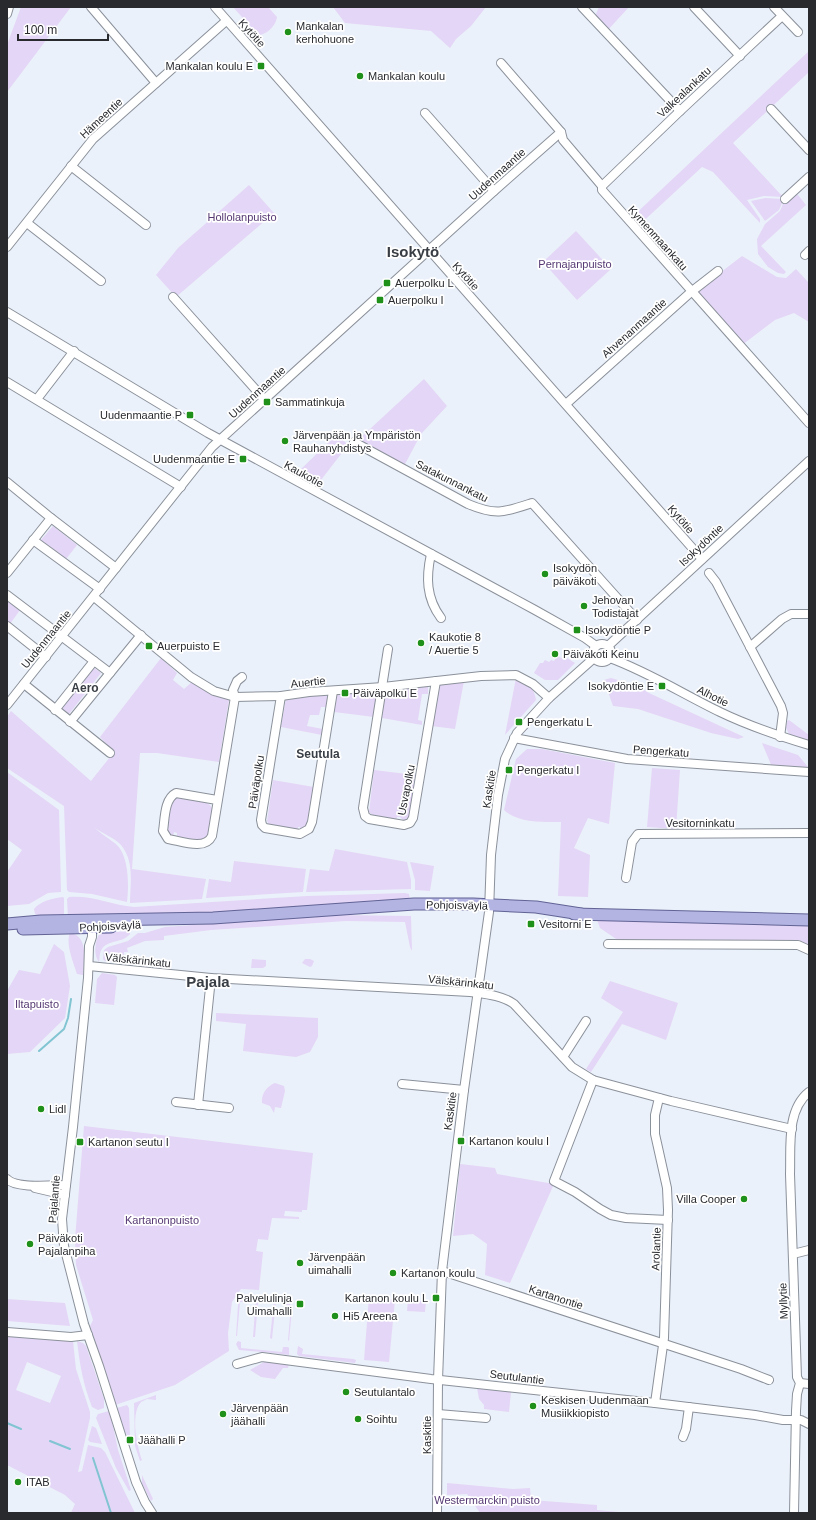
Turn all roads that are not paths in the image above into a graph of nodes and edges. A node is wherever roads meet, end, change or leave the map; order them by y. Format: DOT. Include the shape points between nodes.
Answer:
graph roads {
  1 [pos="9,7"];
  2 [pos="91,7"];
  3 [pos="215,7"];
  4 [pos="582,7"];
  5 [pos="694,7"];
  6 [pos="774,7"];
  7 [pos="7,14"];
  8 [pos="782,16"];
  9 [pos="226,21"];
  10 [pos="798,32"];
  11 [pos="740,56"];
  12 [pos="501,63"];
  13 [pos="156,83"];
  14 [pos="771,109"];
  15 [pos="680,111"];
  16 [pos="424,113"];
  17 [pos="561,132"];
  18 [pos="809,150"];
  19 [pos="71,166"];
  20 [pos="809,178"];
  21 [pos="602,186"];
  22 [pos="494,191"];
  23 [pos="785,199"];
  24 [pos="26,223"];
  25 [pos="146,225"];
  26 [pos="7,248"];
  27 [pos="429,251"];
  28 [pos="718,270"];
  29 [pos="101,281"];
  30 [pos="691,292"];
  31 [pos="173,297"];
  32 [pos="7,312"];
  33 [pos="74,351"];
  34 [pos="7,382"];
  35 [pos="264,399"];
  36 [pos="37,400"];
  37 [pos="566,404"];
  38 [pos="809,423"];
  39 [pos="220,440"];
  40 [pos="354,442"];
  41 [pos="809,461"];
  42 [pos="7,482"];
  43 [pos="181,487"];
  44 [pos="51,518"];
  45 [pos="33,540"];
  46 [pos="431,554"];
  47 [pos="702,559"];
  48 [pos="116,568"];
  49 [pos="7,573"];
  50 [pos="709,573"];
  51 [pos="100,589"];
  52 [pos="7,595"];
  53 [pos="94,597"];
  54 [pos="809,614"];
  55 [pos="441,618"];
  56 [pos="637,620"];
  57 [pos="7,626"];
  58 [pos="141,635"];
  59 [pos="62,636"];
  60 [pos="596,646"];
  61 [pos="608,646"];
  62 [pos="750,648"];
  63 [pos="388,649"];
  64 [pos="46,657"];
  65 [pos="594,658"];
  66 [pos="610,658"];
  67 [pos="94,661"];
  68 [pos="110,673"];
  69 [pos="242,677"];
  70 [pos="436,681"];
  71 [pos="24,684"];
  72 [pos="382,687"];
  73 [pos="333,691"];
  74 [pos="281,696"];
  75 [pos="235,698"];
  76 [pos="549,698"];
  77 [pos="7,705"];
  78 [pos="55,710"];
  79 [pos="70,722"];
  80 [pos="780,737"];
  81 [pos="514,738"];
  82 [pos="809,745"];
  83 [pos="110,753"];
  84 [pos="809,772"];
  85 [pos="217,800"];
  86 [pos="809,833"];
  87 [pos="626,878"];
  88 [pos="490,908"];
  89 [pos="809,920"];
  90 [pos="7,924"];
  91 [pos="89,924"];
  92 [pos="7,928"];
  93 [pos="608,944"];
  94 [pos="809,950"];
  95 [pos="89,966"];
  96 [pos="211,978"];
  97 [pos="478,993"];
  98 [pos="586,1021"];
  99 [pos="563,1057"];
  100 [pos="593,1080"];
  101 [pos="402,1084"];
  102 [pos="464,1090"];
  103 [pos="809,1092"];
  104 [pos="659,1098"];
  105 [pos="176,1102"];
  106 [pos="198,1105"];
  107 [pos="229,1108"];
  108 [pos="792,1129"];
  109 [pos="7,1179"];
  110 [pos="66,1185"];
  111 [pos="31,1186"];
  112 [pos="65,1195"];
  113 [pos="668,1220"];
  114 [pos="809,1250"];
  115 [pos="793,1254"];
  116 [pos="442,1271"];
  117 [pos="7,1332"];
  118 [pos="88,1335"];
  119 [pos="663,1344"];
  120 [pos="237,1364"];
  121 [pos="438,1380"];
  122 [pos="769,1380"];
  123 [pos="800,1383"];
  124 [pos="809,1384"];
  125 [pos="655,1403"];
  126 [pos="689,1407"];
  127 [pos="438,1414"];
  128 [pos="486,1418"];
  129 [pos="796,1420"];
  130 [pos="809,1424"];
  131 [pos="683,1437"];
  132 [pos="152,1513"];
  133 [pos="437,1513"];
  134 [pos="794,1513"];
  1 -- 7 [label="street"];
  2 -- 13 [label="street"];
  3 -- 9 [label="street, Kytötie"];
  4 -- 15 [label="street"];
  5 -- 11 [label="street"];
  6 -- 8 [label="street"];
  8 -- 10 [label="street"];
  8 -- 11 [label="street, Valkealankatu"];
  9 -- 13 [label="street, Hämeentie"];
  9 -- 27 [label="street, Kytötie"];
  11 -- 15 [label="street, Valkealankatu"];
  12 -- 17 [label="street, Kymenmaankatu"];
  13 -- 19 [label="street, Hämeentie" via="93,139"];
  14 -- 18 [label="street"];
  15 -- 21 [label="street, Valkealankatu"];
  16 -- 22 [label="street"];
  17 -- 21 [label="street, Kymenmaankatu" via="563,140"];
  17 -- 22 [label="street, Uudenmaantie"];
  19 -- 24 [label="street, Hämeentie"];
  19 -- 25 [label="street"];
  20 -- 23 [label="street"];
  21 -- 30 [label="street, Kymenmaankatu" via="602,190"];
  22 -- 27 [label="street, Uudenmaantie"];
  24 -- 26 [label="street, Hämeentie"];
  24 -- 29 [label="street"];
  27 -- 35 [label="street, Uudenmaantie"];
  27 -- 37 [label="street, Kytötie"];
  28 -- 30 [label="street, Ahvenanmaantie"];
  30 -- 37 [label="street, Ahvenanmaantie"];
  30 -- 38 [label="street, Kymenmaankatu"];
  31 -- 35 [label="street"];
  32 -- 33 [label="street, Kaukotie"];
  33 -- 36 [label="street"];
  33 -- 39 [label="street, Kaukotie"];
  34 -- 36 [label="street"];
  35 -- 39 [label="street, Uudenmaantie"];
  36 -- 43 [label="street"];
  37 -- 47 [label="street, Kytötie"];
  39 -- 43 [label="street, Uudenmaantie"];
  39 -- 46 [label="street, Kaukotie"];
  40 -- 56 [label="street, Satakunnankatu" via="485,511 507,511 532,503"];
  41 -- 47 [label="street, Isokydöntie"];
  42 -- 44 [label="street"];
  43 -- 48 [label="street, Uudenmaantie"];
  44 -- 45 [label="street"];
  44 -- 48 [label="street"];
  45 -- 49 [label="street"];
  45 -- 51 [label="street"];
  46 -- 55 [label="street" via="427,570 429,593"];
  46 -- 60 [label="street, Kaukotie"];
  47 -- 56 [label="street, Isokydöntie"];
  48 -- 51 [label="street, Uudenmaantie"];
  50 -- 62 [label="street"];
  51 -- 53 [label="street, Uudenmaantie"];
  52 -- 59 [label="street"];
  53 -- 58 [label="street, Auertie"];
  53 -- 59 [label="street, Uudenmaantie"];
  54 -- 62 [label="street" via="791,614 782,619"];
  56 -- 61 [label="street, Isokydöntie"];
  57 -- 64 [label="street"];
  58 -- 68 [label="street"];
  58 -- 75 [label="street, Auertie" via="191,677 214,691"];
  59 -- 64 [label="street, Uudenmaantie"];
  59 -- 67 [label="street"];
  60 -- 61 [label="street"];
  60 -- 65 [label="street" via="593,651"];
  61 -- 66 [label="street"];
  62 -- 80 [label="street" via="781,706 783,713"];
  63 -- 72 [label="street"];
  64 -- 71 [label="street, Uudenmaantie"];
  65 -- 66 [label="street" via="602,662"];
  65 -- 76 [label="street"];
  66 -- 80 [label="street, Alhotie" via="721,713"];
  67 -- 68 [label="street"];
  67 -- 78 [label="street"];
  68 -- 79 [label="street"];
  69 -- 75 [label="street" via="233,690"];
  70 -- 72 [label="street, Auertie"];
  70 -- 72 [label="street, Usvapolku" via="413,818 410,823 404,825 370,820 365,816 363,808"];
  70 -- 76 [label="street, Auertie" via="516,674"];
  71 -- 77 [label="street, Uudenmaantie"];
  71 -- 78 [label="street"];
  72 -- 73 [label="street, Auertie"];
  73 -- 74 [label="street, Auertie"];
  73 -- 74 [label="street, Päiväpolku" via="312,822 309,829 300,834 265,828 261,820"];
  74 -- 75 [label="street, Auertie"];
  75 -- 85 [label="street"];
  76 -- 81 [label="street, Kaskitie"];
  78 -- 79 [label="street"];
  79 -- 83 [label="street"];
  80 -- 82 [label="street, Alhotie"];
  81 -- 84 [label="street, Pengerkatu" via="627,759"];
  81 -- 88 [label="street, Kaskitie" via="505,760 498,795 491,855"];
  85 -- 85 [label="street" via="210,841 198,844 168,839 164,835 168,801 172,795 176,793"];
  86 -- 87 [label="street, Vesitorninkatu" via="638,834 632,842"];
  88 -- 89 [label="main road, Pohjoisväylä" via="581,914"];
  88 -- 91 [label="main road, Pohjoisväylä" via="331,910 182,922"];
  88 -- 97 [label="street, Kaskitie"];
  90 -- 91 [label="main road, Pohjoisväylä"];
  91 -- 92 [label="main road, Pohjoisväylä" via="15,930"];
  91 -- 95 [label="street, Pajalantie" via="92,937 89,946"];
  93 -- 94 [label="street" via="798,945"];
  95 -- 96 [label="street, Välskärinkatu"];
  95 -- 110 [label="street, Pajalantie"];
  96 -- 97 [label="street, Välskärinkatu"];
  96 -- 106 [label="street"];
  97 -- 99 [label="street, Välskärinkatu" via="510,1001"];
  97 -- 102 [label="street, Kaskitie"];
  98 -- 99 [label="street"];
  99 -- 100 [label="street, Välskärinkatu" via="572,1067"];
  100 -- 104 [label="street, Välskärinkatu"];
  100 -- 113 [label="street" via="554,1181 611,1215"];
  101 -- 102 [label="street"];
  102 -- 116 [label="street, Kaskitie"];
  103 -- 108 [label="street, Myllytie" via="802,1098 795,1112"];
  104 -- 108 [label="street, Välskärinkatu"];
  104 -- 113 [label="street, Arolantie" via="655,1115 655,1134 667,1188"];
  105 -- 106 [label="street"];
  106 -- 107 [label="street"];
  108 -- 115 [label="street, Myllytie" via="790,1174"];
  109 -- 111 [label="street" via="13,1184"];
  110 -- 111 [label="street"];
  110 -- 112 [label="street, Pajalantie"];
  111 -- 112 [label="street"];
  112 -- 118 [label="street, Pajalantie" via="62,1219 64,1246"];
  113 -- 119 [label="street, Arolantie"];
  114 -- 115 [label="street"];
  115 -- 123 [label="street, Myllytie" via="797,1378"];
  116 -- 119 [label="street, Kartanontie"];
  116 -- 121 [label="street, Kaskitie"];
  117 -- 118 [label="street" via="71,1337"];
  118 -- 132 [label="street, Pajalantie" via="136,1482"];
  119 -- 122 [label="street, Kartanontie"];
  119 -- 125 [label="street, Arolantie"];
  120 -- 121 [label="street, Seutulantie" via="262,1357"];
  121 -- 125 [label="street, Seutulantie"];
  121 -- 127 [label="street, Kaskitie"];
  123 -- 124 [label="street"];
  123 -- 129 [label="street, Myllytie"];
  125 -- 126 [label="street, Seutulantie"];
  126 -- 129 [label="street, Seutulantie"];
  126 -- 131 [label="street"];
  127 -- 128 [label="street"];
  127 -- 133 [label="street, Kaskitie"];
  129 -- 130 [label="street, Seutulantie"];
  129 -- 134 [label="street, Myllytie"];
}
